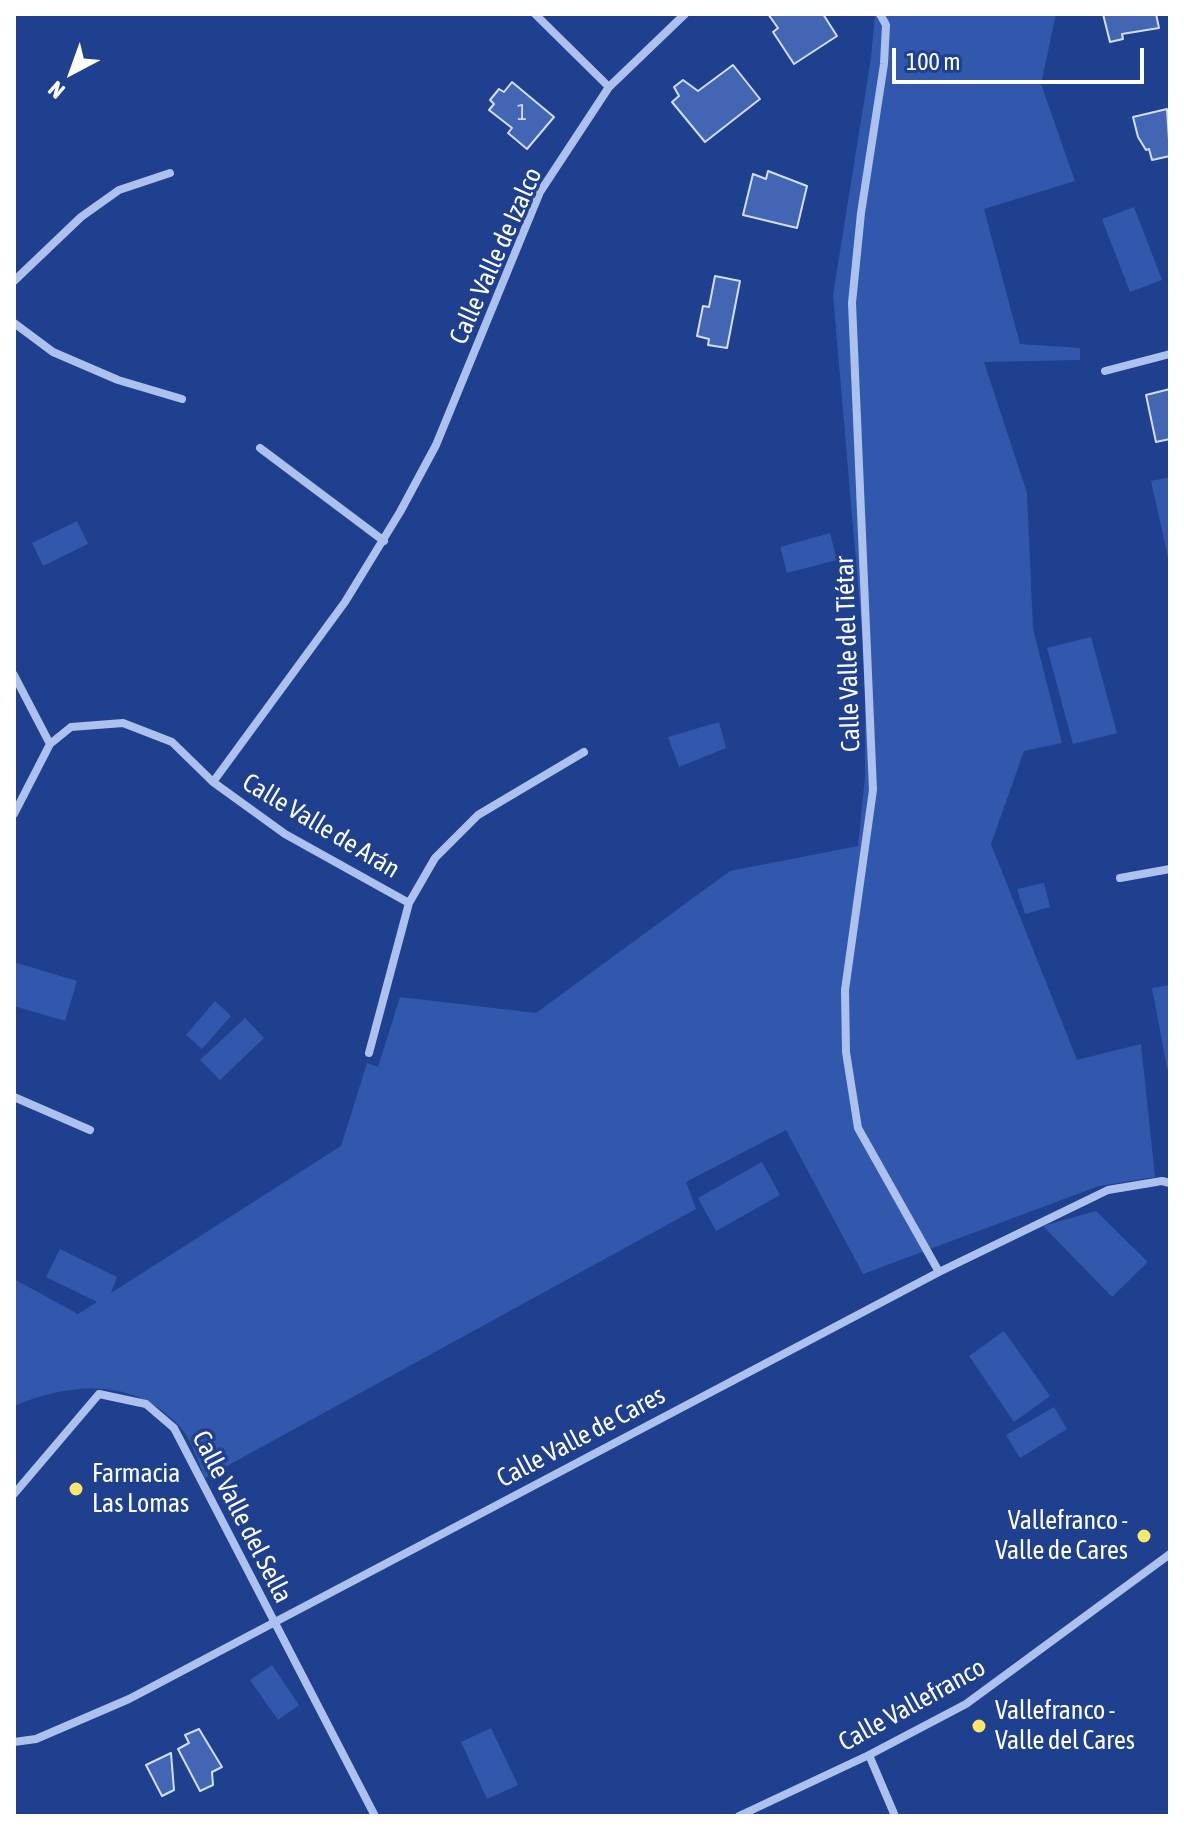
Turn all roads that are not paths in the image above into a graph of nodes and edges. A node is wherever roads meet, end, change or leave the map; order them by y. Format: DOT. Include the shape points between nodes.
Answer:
graph roads {
  1 [pos="535,14"];
  2 [pos="685,14"];
  3 [pos="880,14"];
  4 [pos="609,87"];
  5 [pos="170,173"];
  6 [pos="14,281"];
  7 [pos="14,323"];
  8 [pos="1170,354"];
  9 [pos="1105,371"];
  10 [pos="182,399"];
  11 [pos="260,448"];
  12 [pos="384,541"];
  13 [pos="14,675"];
  14 [pos="50,744"];
  15 [pos="584,752"];
  16 [pos="213,782"];
  17 [pos="14,814"];
  18 [pos="1170,869"];
  19 [pos="1120,878"];
  20 [pos="409,903"];
  21 [pos="369,1053"];
  22 [pos="14,1097"];
  23 [pos="90,1130"];
  24 [pos="1170,1183"];
  25 [pos="939,1272"];
  26 [pos="14,1494"];
  27 [pos="1170,1554"];
  28 [pos="273,1622"];
  29 [pos="14,1742"];
  30 [pos="869,1755"];
  31 [pos="375,1816"];
  32 [pos="739,1816"];
  33 [pos="895,1816"];
  1 -- 4 [label="street"];
  2 -- 4 [label="street, Calle Valle de Izalco"];
  3 -- 25 [label="street, Calle Valle del Tiétar" via="886,25 884,64 852,303 873,790 845,990 846,1052 858,1128"];
  4 -- 12 [label="street, Calle Valle de Izalco" via="540,192 436,445"];
  5 -- 6 [label="street" via="119,190 81,217"];
  7 -- 10 [label="street" via="53,352 118,380"];
  8 -- 9 [label="street"];
  11 -- 12 [label="street"];
  12 -- 16 [label="street, Calle Valle de Izalco"];
  13 -- 14 [label="street"];
  14 -- 16 [label="street" via="71,727 123,723 172,742"];
  14 -- 17 [label="street"];
  15 -- 20 [label="street, Calle Valle de Arán" via="478,815 435,858"];
  16 -- 20 [label="street, Calle Valle de Arán" via="285,834"];
  18 -- 19 [label="street"];
  20 -- 21 [label="street, Calle Valle de Arán"];
  22 -- 23 [label="street"];
  24 -- 25 [label="street, Calle Valle de Cares" via="1108,1190"];
  25 -- 28 [label="street, Calle Valle de Cares"];
  26 -- 28 [label="street, Calle Valle del Sella" via="99,1394 146,1404 174,1428"];
  27 -- 30 [label="street, Calle Vallefranco" via="966,1704"];
  28 -- 29 [label="street, Calle Valle de Cares" via="129,1699 36,1739"];
  28 -- 31 [label="street, Calle Valle del Sella"];
  30 -- 32 [label="street, Calle Vallefranco"];
  30 -- 33 [label="street"];
}
